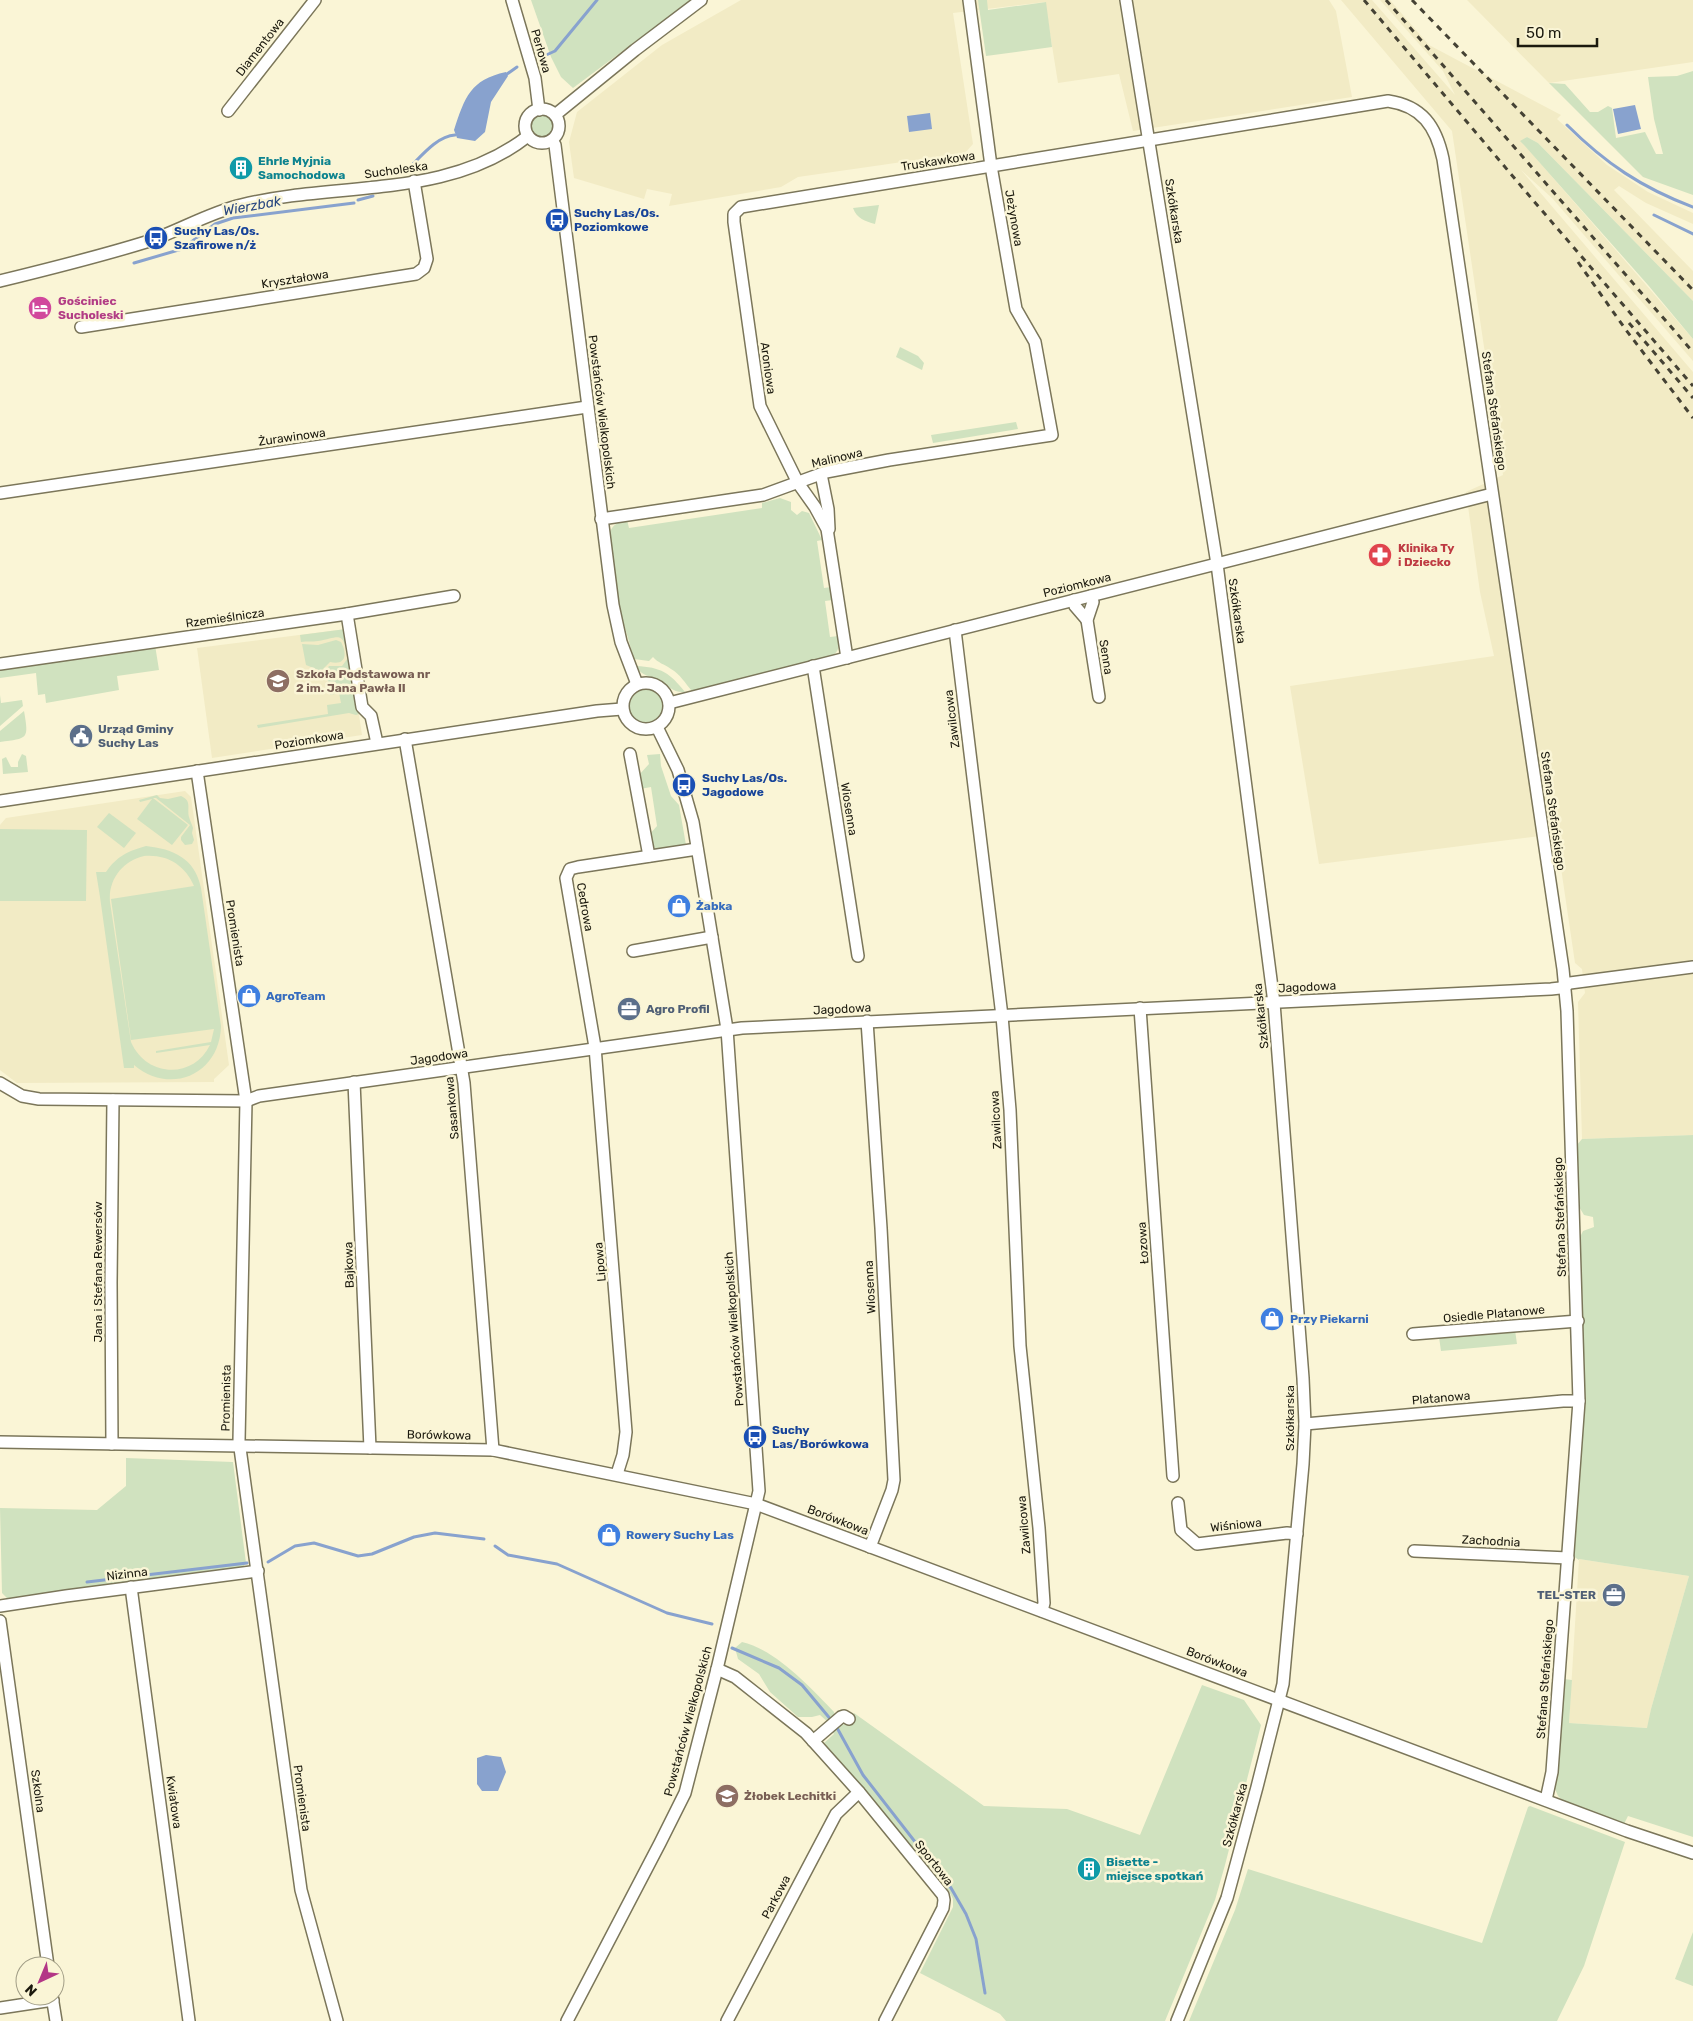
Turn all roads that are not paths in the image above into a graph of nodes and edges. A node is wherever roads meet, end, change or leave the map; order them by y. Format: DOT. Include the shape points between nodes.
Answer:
graph roads {
  1 [pos="315,0"];
  2 [pos="512,0"];
  3 [pos="701,0"];
  4 [pos="969,0"];
  5 [pos="1126,0"];
  6 [pos="539,110"];
  7 [pos="228,111"];
  8 [pos="555,115"];
  9 [pos="528,136"];
  10 [pos="552,140"];
  11 [pos="1148,140"];
  12 [pos="991,166"];
  13 [pos="414,182"];
  14 [pos="734,214"];
  15 [pos="0,281"];
  16 [pos="81,326"];
  17 [pos="587,408"];
  18 [pos="1052,435"];
  19 [pos="821,474"];
  20 [pos="798,483"];
  21 [pos="0,493"];
  22 [pos="1492,494"];
  23 [pos="601,519"];
  24 [pos="830,538"];
  25 [pos="1217,564"];
  26 [pos="454,596"];
  27 [pos="1091,596"];
  28 [pos="1074,600"];
  29 [pos="347,614"];
  30 [pos="1087,620"];
  31 [pos="955,630"];
  32 [pos="847,658"];
  33 [pos="0,664"];
  34 [pos="813,666"];
  35 [pos="637,684"];
  36 [pos="1098,697"];
  37 [pos="669,702"];
  38 [pos="622,709"];
  39 [pos="657,727"];
  40 [pos="405,739"];
  41 [pos="377,743"];
  42 [pos="630,754"];
  43 [pos="197,771"];
  44 [pos="0,801"];
  45 [pos="697,849"];
  46 [pos="649,856"];
  47 [pos="712,937"];
  48 [pos="633,951"];
  49 [pos="858,956"];
  50 [pos="1693,967"];
  51 [pos="1565,986"];
  52 [pos="1274,1003"];
  53 [pos="1140,1008"];
  54 [pos="1002,1016"];
  55 [pos="867,1021"];
  56 [pos="727,1029"];
  57 [pos="596,1048"];
  58 [pos="462,1068"];
  59 [pos="354,1082"];
  60 [pos="0,1083"];
  61 [pos="113,1100"];
  62 [pos="246,1100"];
  63 [pos="1578,1321"];
  64 [pos="1413,1334"];
  65 [pos="1579,1401"];
  66 [pos="1305,1424"];
  67 [pos="0,1442"];
  68 [pos="112,1444"];
  69 [pos="240,1446"];
  70 [pos="370,1448"];
  71 [pos="493,1450"];
  72 [pos="617,1474"];
  73 [pos="1173,1476"];
  74 [pos="1178,1503"];
  75 [pos="756,1504"];
  76 [pos="1297,1534"];
  77 [pos="870,1547"];
  78 [pos="1414,1551"];
  79 [pos="1568,1558"];
  80 [pos="258,1571"];
  81 [pos="131,1587"];
  82 [pos="0,1606"];
  83 [pos="1042,1610"];
  84 [pos="0,1620"];
  85 [pos="717,1669"];
  86 [pos="1279,1700"];
  87 [pos="844,1719"];
  88 [pos="814,1741"];
  89 [pos="859,1792"];
  90 [pos="1546,1800"];
  91 [pos="1693,1853"];
  92 [pos="47,1956"];
  93 [pos="15,2005"];
  94 [pos="53,2006"];
  95 [pos="0,2008"];
  96 [pos="56,2021"];
  97 [pos="189,2021"];
  98 [pos="337,2021"];
  99 [pos="567,2021"];
  100 [pos="727,2021"];
  101 [pos="885,2021"];
  102 [pos="1177,2021"];
  1 -- 7 [label="street, Diamentowa"];
  2 -- 6 [label="street, Perłowa" via="535,78"];
  3 -- 8 [label="street"];
  4 -- 12 [label="street, Jeżynowa"];
  5 -- 11 [label="street, Szkółkarska"];
  6 -- 8 [label="street" via="548,110"];
  6 -- 9 [label="street" via="527,120"];
  8 -- 10 [label="street" via="559,128"];
  9 -- 10 [label="street" via="539,143"];
  9 -- 13 [label="street, Sucholeska" via="480,165"];
  10 -- 17 [label="street, Powstańców Wielkopolskich"];
  11 -- 12 [label="street, Truskawkowa"];
  11 -- 22 [label="street, Stefana Stefańskiego" via="1388,101 1404,104 1425,119 1440,143 1443,159"];
  11 -- 25 [label="street, Szkółkarska"];
  12 -- 14 [label="street, Truskawkowa" via="741,207"];
  12 -- 18 [label="street, Jeżynowa" via="1016,309 1035,342"];
  13 -- 15 [label="street, Sucholeska" via="242,205 147,242"];
  13 -- 16 [label="street, Kryształowa" via="426,259 424,268 416,274"];
  14 -- 20 [label="street, Aroniowa" via="760,406"];
  17 -- 21 [label="street, Żurawinowa"];
  17 -- 23 [label="street, Powstańców Wielkopolskich"];
  18 -- 19 [label="street, Malinowa"];
  19 -- 20 [label="street, Malinowa"];
  19 -- 24 [label="street, Aroniowa"];
  20 -- 23 [label="street, Malinowa" via="762,495"];
  20 -- 24 [label="street, Aroniowa" via="815,507"];
  22 -- 25 [label="street, Poziomkowa"];
  22 -- 51 [label="street, Stefana Stefańskiego"];
  23 -- 35 [label="street, Powstańców Wielkopolskich" via="616,624"];
  24 -- 32 [label="street, Aroniowa"];
  25 -- 27 [label="street, Poziomkowa"];
  25 -- 52 [label="street, Szkółkarska"];
  26 -- 29 [label="street, Rzemieślnicza"];
  27 -- 28 [label="street, Poziomkowa"];
  27 -- 30 [label="street, Senna" via="1093,602"];
  28 -- 30 [label="street, Senna"];
  28 -- 31 [label="street, Poziomkowa"];
  29 -- 33 [label="street, Rzemieślnicza"];
  29 -- 41 [label="street" via="362,707 371,716"];
  30 -- 36 [label="street, Senna"];
  31 -- 32 [label="street, Poziomkowa"];
  31 -- 54 [label="street, Zawilcowa"];
  32 -- 34 [label="street, Poziomkowa"];
  34 -- 37 [label="street, Poziomkowa"];
  34 -- 49 [label="street, Wiosenna"];
  35 -- 37 [label="street" via="657,686"];
  35 -- 38 [label="street" via="627,692"];
  37 -- 39 [label="street" via="668,714"];
  38 -- 39 [label="street" via="635,727 642,730"];
  38 -- 40 [label="street, Poziomkowa"];
  39 -- 45 [label="street, Powstańców Wielkopolskich" via="684,785"];
  40 -- 41 [label="street, Poziomkowa"];
  40 -- 58 [label="street, Sasankowa"];
  41 -- 43 [label="street, Poziomkowa"];
  42 -- 46 [label="street"];
  43 -- 44 [label="street, Poziomkowa"];
  43 -- 62 [label="street, Promienista"];
  45 -- 46 [label="street, Cedrowa"];
  45 -- 47 [label="street, Powstańców Wielkopolskich"];
  46 -- 57 [label="street, Cedrowa" via="570,869 566,878"];
  47 -- 48 [label="street"];
  47 -- 56 [label="street, Powstańców Wielkopolskich"];
  50 -- 51 [label="street, Jagodowa"];
  51 -- 52 [label="street, Jagodowa"];
  51 -- 63 [label="street, Stefana Stefańskiego"];
  52 -- 53 [label="street, Jagodowa"];
  52 -- 66 [label="street, Szkółkarska"];
  53 -- 54 [label="street, Jagodowa"];
  53 -- 73 [label="street, Łozowa"];
  54 -- 55 [label="street, Jagodowa"];
  54 -- 83 [label="street, Zawilcowa" via="1010,1110 1020,1346 1039,1528"];
  55 -- 56 [label="street, Jagodowa"];
  55 -- 77 [label="street, Wiosenna" via="894,1480"];
  56 -- 57 [label="street, Jagodowa"];
  56 -- 75 [label="street, Powstańców Wielkopolskich" via="759,1491"];
  57 -- 58 [label="street, Jagodowa"];
  57 -- 72 [label="street, Lipowa" via="625,1424 623,1455"];
  58 -- 59 [label="street, Jagodowa"];
  58 -- 71 [label="street, Sasankowa"];
  59 -- 62 [label="street, Jagodowa"];
  59 -- 70 [label="street, Bajkowa"];
  60 -- 61 [label="street, Jagodowa" via="28,1098"];
  61 -- 62 [label="street, Jagodowa"];
  61 -- 68 [label="street, Jana i Stefana Rewersów"];
  62 -- 69 [label="street, Promienista"];
  63 -- 64 [label="street, Osiedle Platanowe"];
  63 -- 65 [label="street, Stefana Stefańskiego"];
  65 -- 66 [label="street, Platanowa"];
  65 -- 79 [label="street, Stefana Stefańskiego"];
  66 -- 76 [label="street, Szkółkarska"];
  67 -- 68 [label="street, Borówkowa"];
  68 -- 69 [label="street, Borówkowa"];
  69 -- 70 [label="street, Borówkowa"];
  69 -- 80 [label="street, Promienista"];
  70 -- 71 [label="street, Borówkowa"];
  71 -- 72 [label="street, Borówkowa"];
  72 -- 75 [label="street, Borówkowa"];
  74 -- 76 [label="street, Wiśniowa" via="1181,1530 1196,1544"];
  75 -- 77 [label="street, Borówkowa"];
  75 -- 85 [label="street, Powstańców Wielkopolskich"];
  76 -- 86 [label="street, Szkółkarska"];
  77 -- 83 [label="street, Borówkowa"];
  78 -- 79 [label="street, Zachodnia"];
  79 -- 90 [label="street, Stefana Stefańskiego" via="1552,1772"];
  80 -- 81 [label="street, Nizinna"];
  80 -- 98 [label="street, Promienista" via="301,1890"];
  81 -- 82 [label="street, Nizinna"];
  81 -- 97 [label="street, Kwiatowa"];
  83 -- 86 [label="street, Borówkowa"];
  84 -- 92 [label="street, Szkolna"];
  85 -- 88 [label="street, Sportowa" via="735,1677"];
  85 -- 99 [label="street, Powstańców Wielkopolskich" via="682,1799"];
  86 -- 90 [label="street, Borówkowa"];
  86 -- 102 [label="street, Szkółkarska" via="1227,1898"];
  87 -- 88 [label="street"];
  88 -- 89 [label="street, Sportowa"];
  89 -- 100 [label="street, Parkowa" via="836,1814"];
  89 -- 101 [label="street, Sportowa" via="941,1892 944,1900 943,1908"];
  90 -- 91 [label="street, Borówkowa"];
  93 -- 95 [label="street"];
  94 -- 96 [label="street"];
}
